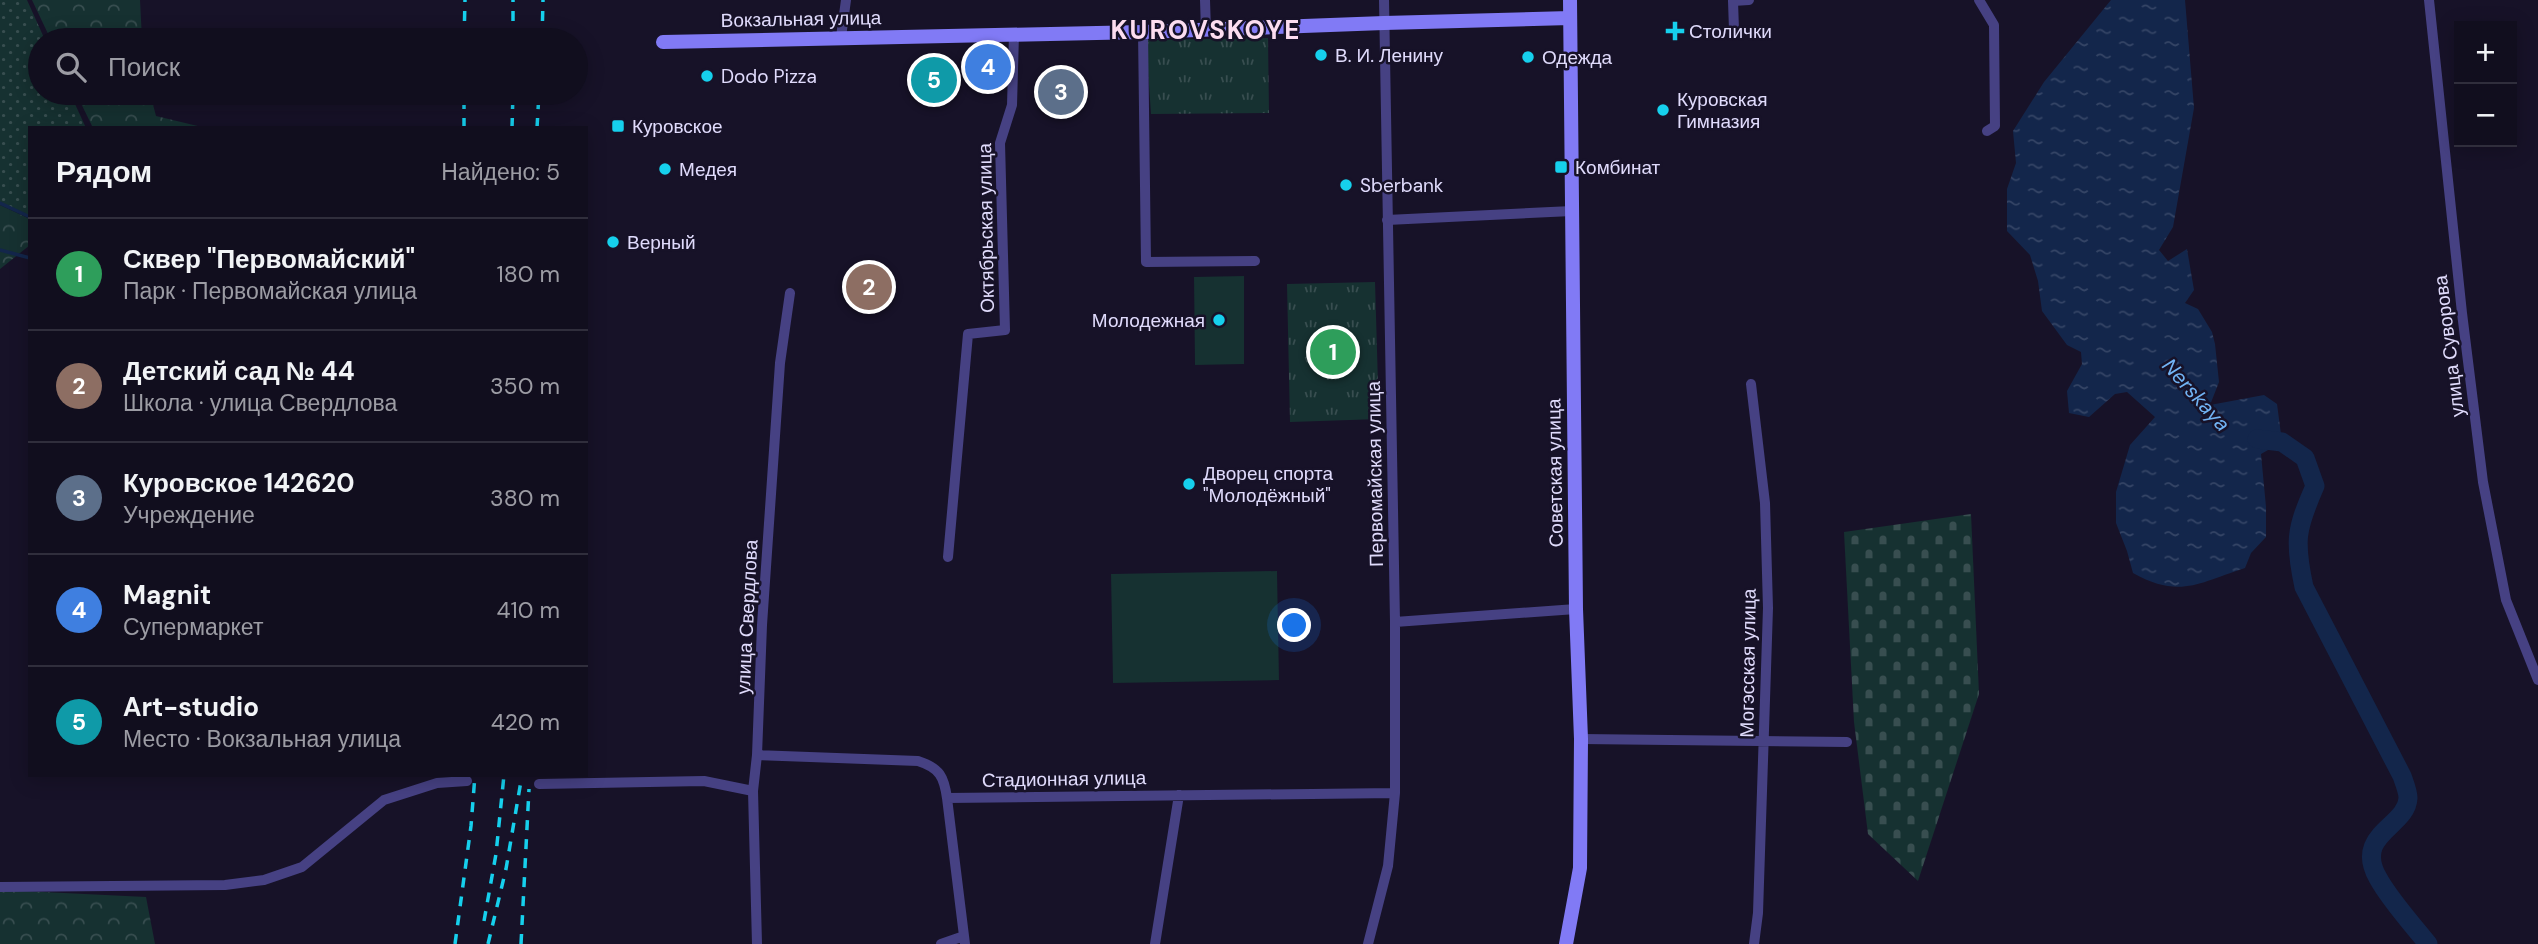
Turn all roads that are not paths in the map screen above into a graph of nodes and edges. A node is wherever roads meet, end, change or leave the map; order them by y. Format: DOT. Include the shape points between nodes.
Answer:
graph roads {
  1 [pos="846,0"];
  2 [pos="1205,0"];
  3 [pos="1384,0"];
  4 [pos="1570,0"];
  5 [pos="1749,0"];
  6 [pos="1979,0"];
  7 [pos="2429,0"];
  8 [pos="1570,18"];
  9 [pos="1384,23"];
  10 [pos="1206,30"];
  11 [pos="1734,30"];
  12 [pos="1143,32"];
  13 [pos="1014,34"];
  14 [pos="841,37"];
  15 [pos="663,42"];
  16 [pos="1987,131"];
  17 [pos="1572,211"];
  18 [pos="1387,220"];
  19 [pos="1255,261"];
  20 [pos="790,293"];
  21 [pos="1751,384"];
  22 [pos="948,558"];
  23 [pos="1576,609"];
  24 [pos="1395,622"];
  25 [pos="2538,680"];
  26 [pos="1581,738"];
  27 [pos="1764,741"];
  28 [pos="1847,742"];
  29 [pos="757,755"];
  30 [pos="467,780"];
  31 [pos="539,783"];
  32 [pos="753,791"];
  33 [pos="1395,793"];
  34 [pos="1179,795"];
  35 [pos="947,798"];
  36 [pos="0,887"];
  37 [pos="965,940"];
  38 [pos="757,944"];
  39 [pos="941,944"];
  40 [pos="1155,944"];
  41 [pos="1368,944"];
  42 [pos="1566,944"];
  43 [pos="1754,944"];
  1 -- 14 [label="street"];
  2 -- 10 [label="street"];
  3 -- 9 [label="street, Первомайская улица"];
  4 -- 8 [label="street, Советская улица"];
  5 -- 11 [label="street" via="1732,1"];
  6 -- 16 [label="street" via="1994,25 1995,126"];
  7 -- 25 [label="street, улица Суворова" via="2483,482 2506,600"];
  8 -- 9 [label="street, Вокзальная улица"];
  8 -- 17 [label="street, Советская улица"];
  9 -- 10 [label="street, Вокзальная улица"];
  9 -- 18 [label="street, Первомайская улица"];
  10 -- 12 [label="street, Вокзальная улица"];
  12 -- 13 [label="street, Вокзальная улица"];
  12 -- 19 [label="street" via="1146,262"];
  13 -- 14 [label="street, Вокзальная улица"];
  13 -- 22 [label="street, Октябрьская улица" via="1012,104 1000,143 1005,330 968,334"];
  14 -- 15 [label="street, Вокзальная улица"];
  17 -- 18 [label="street"];
  17 -- 23 [label="street, Советская улица"];
  18 -- 24 [label="street, Первомайская улица"];
  20 -- 29 [label="street, улица Свердлова" via="780,363"];
  21 -- 27 [label="street, Могэсская улица" via="1765,503"];
  23 -- 24 [label="street"];
  23 -- 26 [label="street, Советская улица"];
  24 -- 33 [label="street, Первомайская улица"];
  26 -- 27 [label="street"];
  26 -- 42 [label="street, Советская улица" via="1580,868"];
  27 -- 28 [label="street"];
  27 -- 43 [label="street, Могэсская улица"];
  29 -- 32 [label="street, улица Свердлова"];
  29 -- 35 [label="street" via="918,761 930,765 944,779"];
  30 -- 36 [label="street" via="437,783 384,800 302,867 264,880 213,885"];
  31 -- 32 [label="street" via="704,782"];
  32 -- 38 [label="street, улица Свердлова"];
  33 -- 34 [label="street, Стадионная улица"];
  33 -- 41 [label="street, Первомайская улица" via="1388,866"];
  34 -- 35 [label="street, Стадионная улица"];
  34 -- 40 [label="street"];
  35 -- 37 [label="street"];
  37 -- 39 [label="street"];
}
